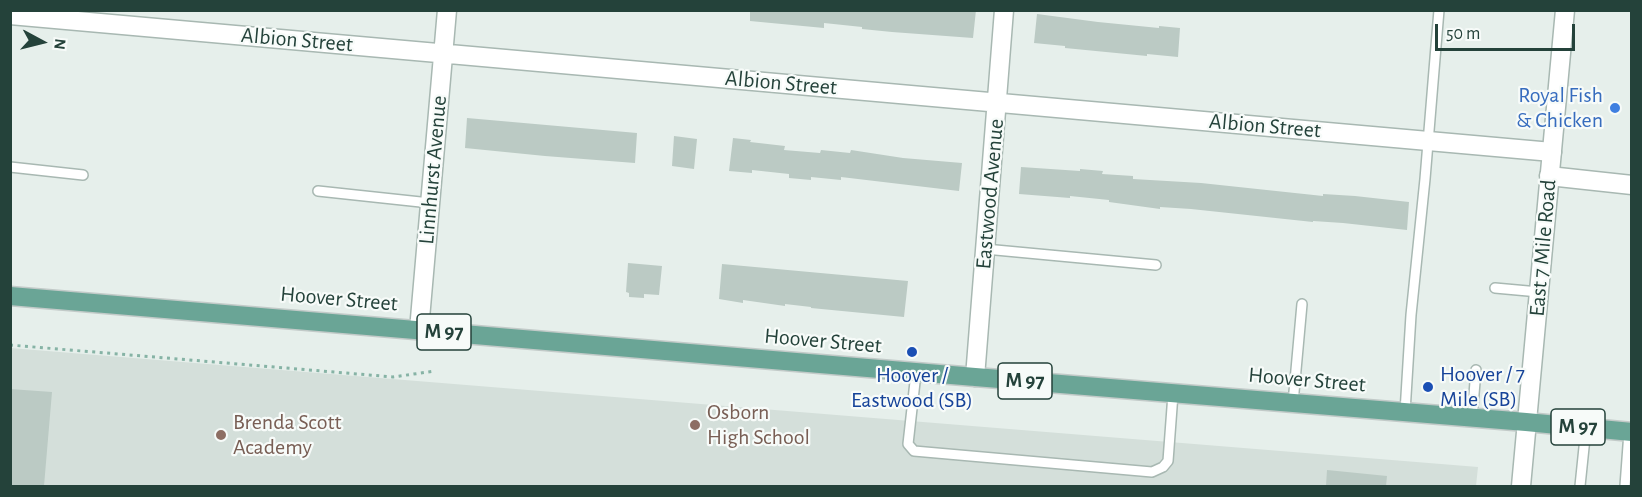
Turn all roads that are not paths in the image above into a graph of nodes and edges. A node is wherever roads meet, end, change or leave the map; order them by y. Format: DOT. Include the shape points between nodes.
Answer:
graph roads {
  1 [pos="447,10"];
  2 [pos="1004,10"];
  3 [pos="1439,10"];
  4 [pos="1565,10"];
  5 [pos="10,15"];
  6 [pos="443,54"];
  7 [pos="997,102"];
  8 [pos="1429,141"];
  9 [pos="1552,152"];
  10 [pos="10,167"];
  11 [pos="83,175"];
  12 [pos="1549,176"];
  13 [pos="1632,185"];
  14 [pos="318,191"];
  15 [pos="430,203"];
  16 [pos="985,249"];
  17 [pos="1156,265"];
  18 [pos="1495,288"];
  19 [pos="1539,292"];
  20 [pos="10,296"];
  21 [pos="1302,304"];
  22 [pos="419,330"];
  23 [pos="1476,370"];
  24 [pos="916,373"];
  25 [pos="975,377"];
  26 [pos="1173,394"];
  27 [pos="1293,403"];
  28 [pos="1405,412"];
  29 [pos="1472,418"];
  30 [pos="1526,422"];
  31 [pos="1586,428"];
  32 [pos="1630,432"];
  33 [pos="1521,486"];
  34 [pos="1530,486"];
  35 [pos="1581,486"];
  36 [pos="1625,486"];
  1 -- 6 [label="street, Linnhurst Avenue"];
  2 -- 7 [label="street, Eastwood Avenue"];
  3 -- 8 [label="lane"];
  4 -- 9 [label="street, East 7 Mile Road"];
  5 -- 6 [label="street, Albion Street"];
  6 -- 7 [label="street, Albion Street"];
  6 -- 15 [label="street, Linnhurst Avenue"];
  7 -- 8 [label="street, Albion Street"];
  7 -- 16 [label="street, Eastwood Avenue"];
  8 -- 9 [label="street, Albion Street"];
  8 -- 28 [label="lane"];
  9 -- 12 [label="street, East 7 Mile Road"];
  10 -- 11 [label="lane"];
  12 -- 13 [label="street"];
  12 -- 19 [label="street, East 7 Mile Road"];
  14 -- 15 [label="lane"];
  15 -- 22 [label="street, Linnhurst Avenue"];
  16 -- 17 [label="lane"];
  16 -- 25 [label="street, Eastwood Avenue"];
  18 -- 19 [label="lane"];
  19 -- 30 [label="street, East 7 Mile Road"];
  20 -- 22 [label="main road, Hoover Street / M 97"];
  21 -- 27 [label="lane"];
  22 -- 24 [label="main road, Hoover Street / M 97"];
  23 -- 29 [label="lane"];
  24 -- 25 [label="main road, Hoover Street / M 97"];
  24 -- 26 [label="lane" via="908,444 914,451 1152,472 1168,461"];
  25 -- 26 [label="main road, Hoover Street / M 97"];
  26 -- 27 [label="main road, Hoover Street / M 97"];
  27 -- 28 [label="main road, Hoover Street / M 97"];
  28 -- 29 [label="main road, Hoover Street / M 97"];
  29 -- 30 [label="main road, Hoover Street / M 97"];
  30 -- 31 [label="main road, Hoover Street / M 97"];
  30 -- 33 [label="street, East 7 Mile Road"];
  31 -- 32 [label="main road, Hoover Street / M 97"];
  31 -- 35 [label="lane"];
  32 -- 36 [label="lane"];
  33 -- 34 [label="lane"];
}
